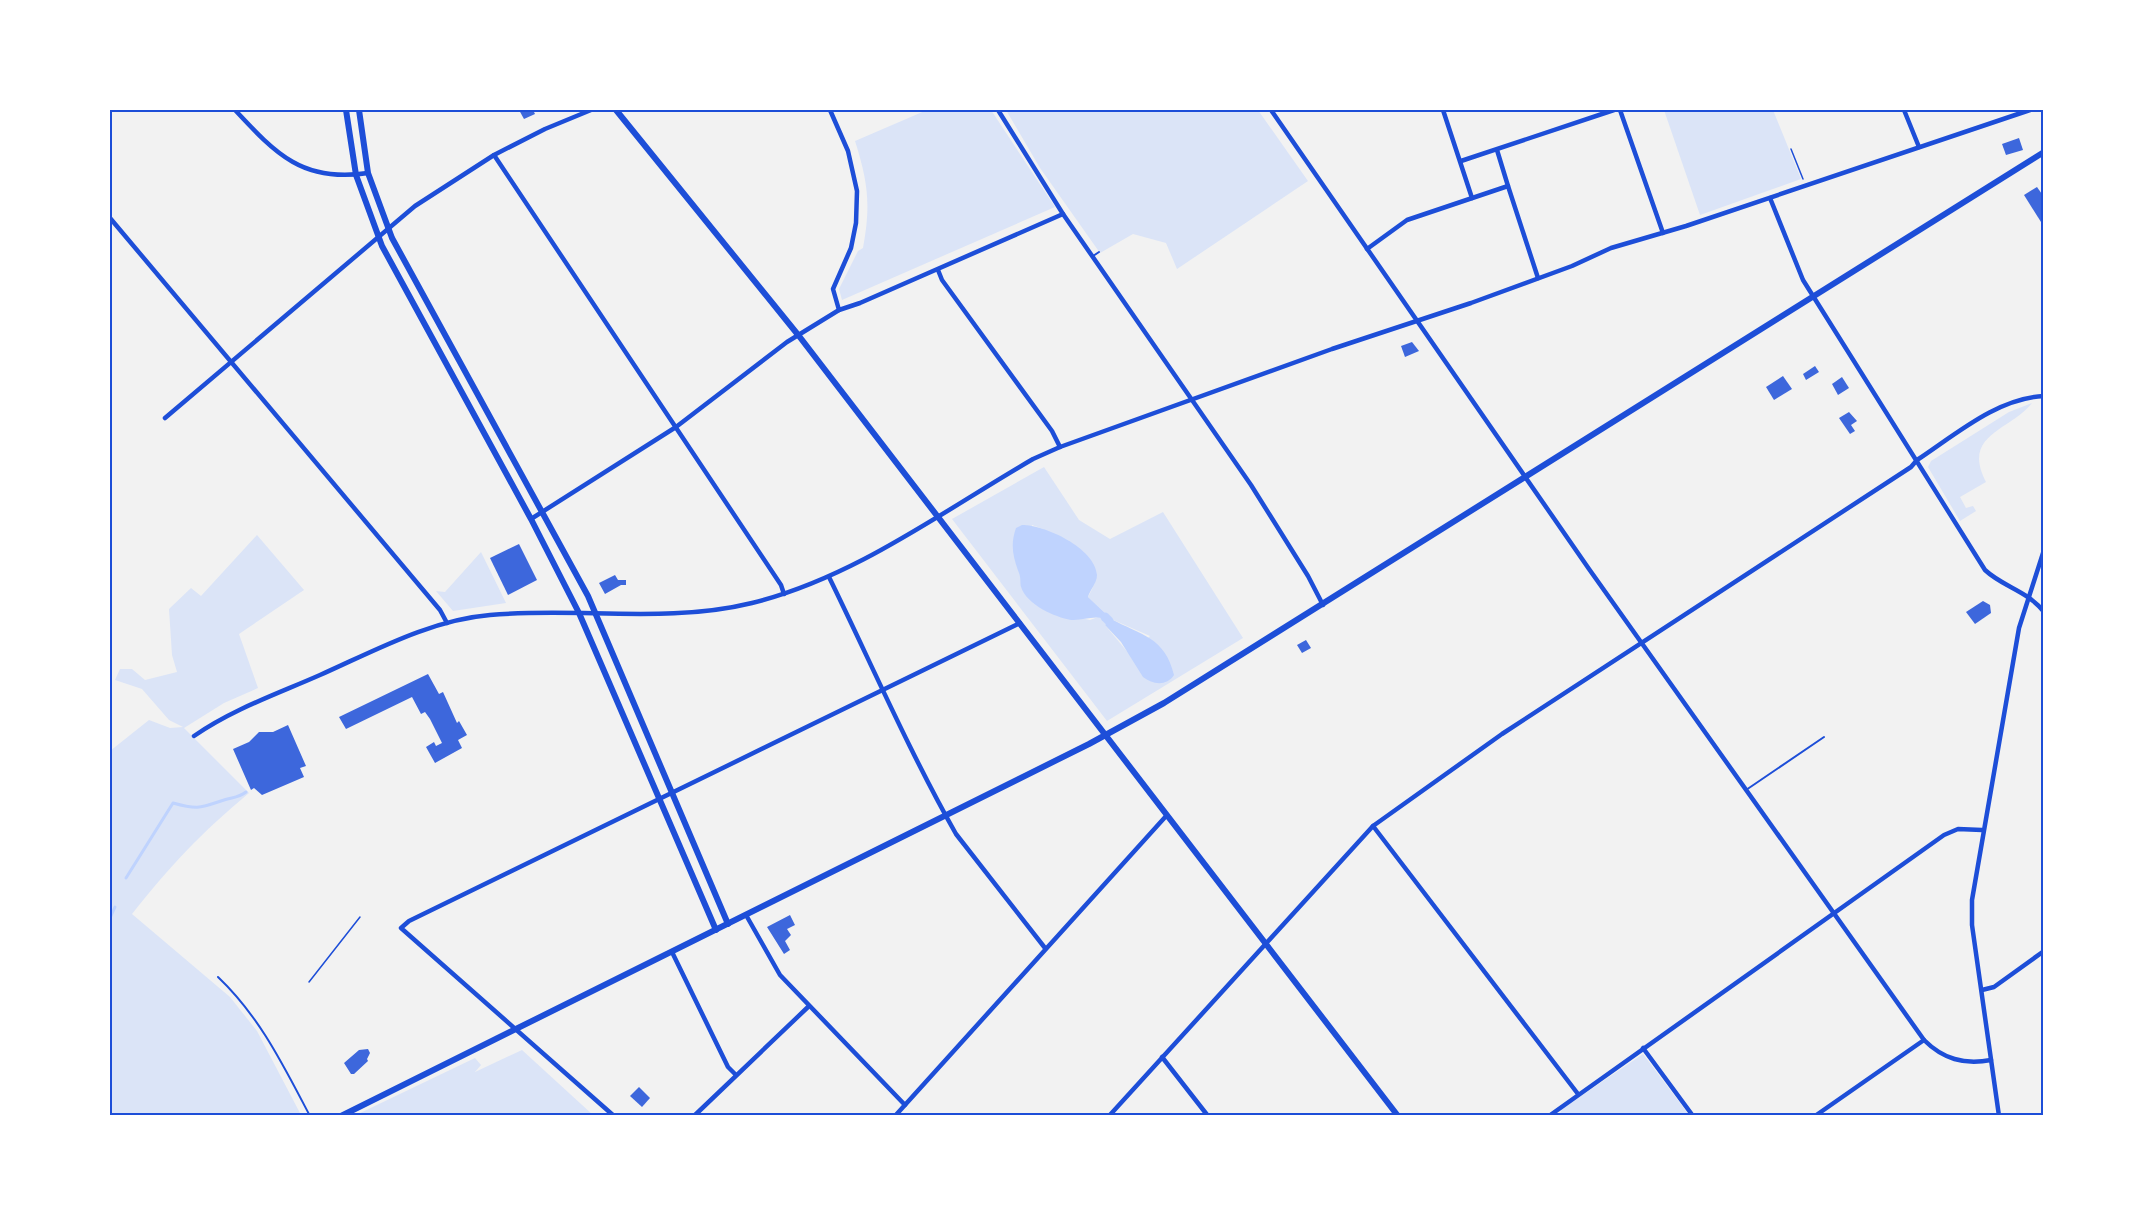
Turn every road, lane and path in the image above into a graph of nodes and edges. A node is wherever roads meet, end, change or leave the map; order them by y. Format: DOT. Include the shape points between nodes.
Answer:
graph roads {
  1 [pos="235,110"];
  2 [pos="346,110"];
  3 [pos="359,110"];
  4 [pos="591,110"];
  5 [pos="616,110"];
  6 [pos="830,110"];
  7 [pos="998,110"];
  8 [pos="1270,110"];
  9 [pos="1443,110"];
  10 [pos="1614,110"];
  11 [pos="1620,110"];
  12 [pos="1904,110"];
  13 [pos="2030,110"];
  14 [pos="1919,147"];
  15 [pos="1497,150"];
  16 [pos="1791,150"];
  17 [pos="2043,152"];
  18 [pos="494,155"];
  19 [pos="1461,161"];
  20 [pos="369,173"];
  21 [pos="356,175"];
  22 [pos="1508,186"];
  23 [pos="1806,186"];
  24 [pos="1472,198"];
  25 [pos="1770,198"];
  26 [pos="1064,214"];
  27 [pos="110,218"];
  28 [pos="387,227"];
  29 [pos="1663,233"];
  30 [pos="377,236"];
  31 [pos="1367,249"];
  32 [pos="1099,252"];
  33 [pos="1093,256"];
  34 [pos="938,270"];
  35 [pos="1538,278"];
  36 [pos="1814,297"];
  37 [pos="839,310"];
  38 [pos="1419,321"];
  39 [pos="799,336"];
  40 [pos="231,363"];
  41 [pos="2043,396"];
  42 [pos="1192,398"];
  43 [pos="165,418"];
  44 [pos="676,427"];
  45 [pos="1060,447"];
  46 [pos="1917,460"];
  47 [pos="1525,478"];
  48 [pos="542,513"];
  49 [pos="937,516"];
  50 [pos="531,519"];
  51 [pos="2043,550"];
  52 [pos="829,577"];
  53 [pos="784,594"];
  54 [pos="2029,596"];
  55 [pos="1323,605"];
  56 [pos="2043,612"];
  57 [pos="594,613"];
  58 [pos="579,614"];
  59 [pos="447,623"];
  60 [pos="1020,623"];
  61 [pos="1641,643"];
  62 [pos="884,691"];
  63 [pos="1106,735"];
  64 [pos="194,736"];
  65 [pos="1824,737"];
  66 [pos="1746,790"];
  67 [pos="670,794"];
  68 [pos="659,799"];
  69 [pos="945,815"];
  70 [pos="1167,815"];
  71 [pos="1373,826"];
  72 [pos="1982,830"];
  73 [pos="1834,913"];
  74 [pos="746,915"];
  75 [pos="360,917"];
  76 [pos="728,924"];
  77 [pos="716,930"];
  78 [pos="1266,944"];
  79 [pos="1045,948"];
  80 [pos="2043,951"];
  81 [pos="672,952"];
  82 [pos="218,977"];
  83 [pos="309,982"];
  84 [pos="1982,990"];
  85 [pos="808,1007"];
  86 [pos="515,1029"];
  87 [pos="1924,1040"];
  88 [pos="1643,1048"];
  89 [pos="1162,1057"];
  90 [pos="1991,1060"];
  91 [pos="736,1075"];
  92 [pos="1578,1094"];
  93 [pos="905,1105"];
  94 [pos="1550,1115"];
  95 [pos="310,1116"];
  96 [pos="341,1116"];
  97 [pos="614,1116"];
  98 [pos="694,1116"];
  99 [pos="895,1116"];
  100 [pos="1109,1116"];
  101 [pos="1208,1116"];
  102 [pos="1398,1116"];
  103 [pos="1693,1116"];
  104 [pos="1815,1116"];
  105 [pos="1999,1116"];
  1 -- 21 [label="street" via="275,152 297,166 326,174"];
  2 -- 21 [label="street"];
  3 -- 20 [label="street"];
  4 -- 18 [label="street"];
  5 -- 39 [label="street"];
  6 -- 37 [label="street" via="848,151 857,191 850,248 833,289"];
  7 -- 26 [label="street"];
  8 -- 31 [label="street"];
  9 -- 19 [label="street"];
  10 -- 15 [label="street"];
  11 -- 29 [label="street"];
  12 -- 14 [label="street"];
  13 -- 14 [label="street"];
  14 -- 23 [label="street"];
  15 -- 19 [label="street"];
  15 -- 22 [label="street"];
  16 -- 23 [label="path"];
  17 -- 36 [label="street"];
  18 -- 28 [label="street"];
  18 -- 44 [label="street"];
  19 -- 24 [label="street"];
  20 -- 21 [label="street"];
  20 -- 28 [label="street"];
  21 -- 30 [label="street"];
  22 -- 24 [label="street"];
  22 -- 35 [label="street"];
  23 -- 25 [label="street"];
  24 -- 31 [label="street" via="1407,220"];
  25 -- 29 [label="street"];
  25 -- 36 [label="street" via="1803,280"];
  26 -- 33 [label="street"];
  26 -- 34 [label="street"];
  27 -- 40 [label="street"];
  28 -- 30 [label="street"];
  28 -- 48 [label="street" via="415,285"];
  29 -- 35 [label="street" via="1611,248"];
  30 -- 40 [label="street"];
  30 -- 50 [label="street"];
  31 -- 38 [label="street"];
  32 -- 33 [label="lane"];
  33 -- 42 [label="street"];
  34 -- 37 [label="street"];
  34 -- 45 [label="street"];
  35 -- 38 [label="street"];
  36 -- 46 [label="street"];
  36 -- 47 [label="street"];
  37 -- 39 [label="street"];
  38 -- 42 [label="street"];
  38 -- 47 [label="street"];
  39 -- 44 [label="street"];
  39 -- 49 [label="street"];
  40 -- 43 [label="street"];
  40 -- 59 [label="street"];
  41 -- 46 [label="street" via="2003,405"];
  42 -- 45 [label="street"];
  42 -- 55 [label="street" via="1296,555"];
  44 -- 48 [label="street"];
  44 -- 53 [label="street"];
  45 -- 49 [label="street"];
  46 -- 54 [label="street" via="1984,570"];
  46 -- 61 [label="street"];
  47 -- 55 [label="street"];
  47 -- 61 [label="street"];
  48 -- 50 [label="street"];
  48 -- 57 [label="street"];
  49 -- 52 [label="street"];
  49 -- 60 [label="street"];
  50 -- 58 [label="street"];
  51 -- 54 [label="street"];
  52 -- 53 [label="street"];
  52 -- 62 [label="street"];
  53 -- 57 [label="street" via="700,610"];
  54 -- 56 [label="street"];
  54 -- 72 [label="street" via="2019,628"];
  55 -- 63 [label="street"];
  57 -- 58 [label="street"];
  57 -- 67 [label="street"];
  58 -- 59 [label="street" via="491,615"];
  58 -- 68 [label="street"];
  59 -- 64 [label="street" via="381,646 229,714"];
  60 -- 62 [label="street"];
  60 -- 63 [label="street"];
  61 -- 66 [label="street"];
  61 -- 71 [label="street" via="1502,734"];
  62 -- 67 [label="street"];
  62 -- 69 [label="street"];
  63 -- 69 [label="street"];
  63 -- 70 [label="street"];
  65 -- 66 [label="lane"];
  66 -- 73 [label="street"];
  67 -- 68 [label="street"];
  67 -- 76 [label="street"];
  68 -- 77 [label="street"];
  68 -- 86 [label="street" via="502,874 401,928"];
  69 -- 74 [label="street"];
  69 -- 79 [label="street"];
  70 -- 78 [label="street"];
  70 -- 79 [label="street"];
  71 -- 78 [label="street"];
  71 -- 92 [label="street"];
  72 -- 73 [label="street" via="1951,831"];
  72 -- 84 [label="street" via="1971,910"];
  73 -- 87 [label="street"];
  73 -- 88 [label="street"];
  74 -- 76 [label="street"];
  74 -- 85 [label="street" via="773,965"];
  75 -- 83 [label="path"];
  76 -- 77 [label="street"];
  77 -- 81 [label="street"];
  78 -- 89 [label="street"];
  78 -- 102 [label="street"];
  79 -- 93 [label="street"];
  80 -- 84 [label="street" via="1994,987"];
  81 -- 86 [label="street"];
  81 -- 91 [label="street" via="728,1067"];
  82 -- 95 [label="lane" via="240,998 268,1036"];
  84 -- 90 [label="street"];
  85 -- 91 [label="street"];
  85 -- 93 [label="street"];
  86 -- 96 [label="street"];
  86 -- 97 [label="street"];
  87 -- 90 [label="street" via="1935,1051 1956,1061"];
  87 -- 104 [label="street"];
  88 -- 92 [label="street"];
  88 -- 103 [label="street"];
  89 -- 100 [label="street"];
  89 -- 101 [label="street"];
  90 -- 105 [label="street"];
  91 -- 98 [label="street"];
  92 -- 94 [label="street"];
  93 -- 99 [label="street"];
}
